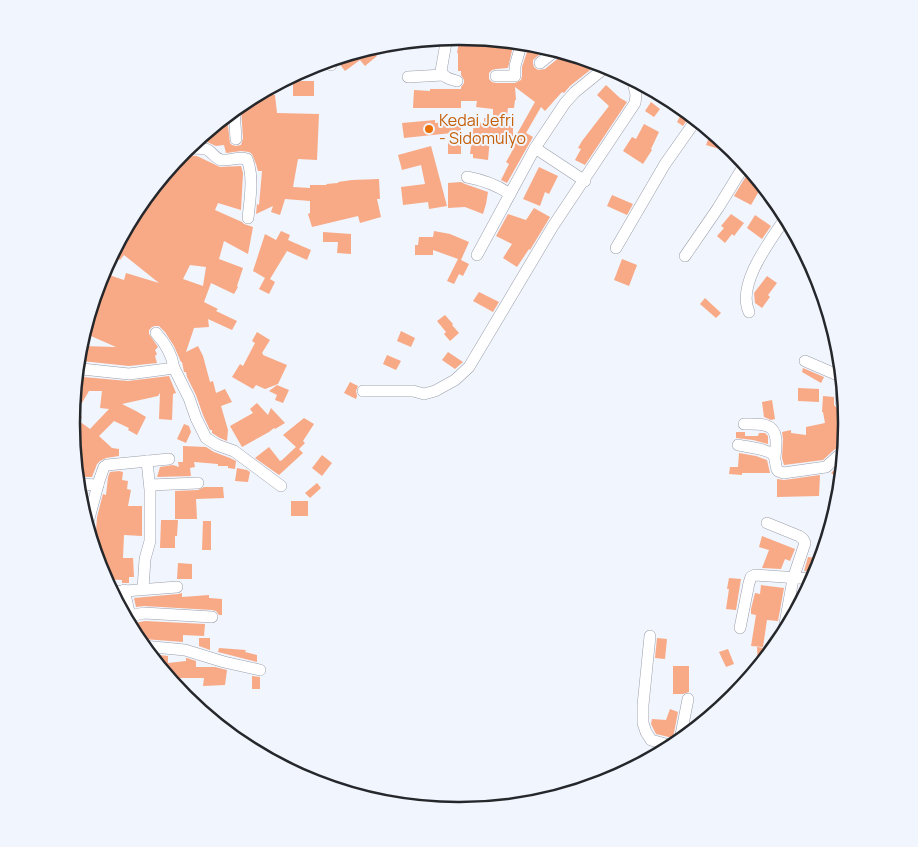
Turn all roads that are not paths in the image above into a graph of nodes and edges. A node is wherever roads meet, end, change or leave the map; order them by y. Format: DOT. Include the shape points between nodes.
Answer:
graph roads {
  1 [pos="446,46"];
  2 [pos="520,50"];
  3 [pos="549,56"];
  4 [pos="540,63"];
  5 [pos="599,72"];
  6 [pos="443,75"];
  7 [pos="496,76"];
  8 [pos="408,77"];
  9 [pos="457,81"];
  10 [pos="634,88"];
  11 [pos="235,119"];
  12 [pos="692,126"];
  13 [pos="236,139"];
  14 [pos="535,148"];
  15 [pos="199,149"];
  16 [pos="741,171"];
  17 [pos="467,177"];
  18 [pos="585,181"];
  19 [pos="510,194"];
  20 [pos="248,218"];
  21 [pos="781,225"];
  22 [pos="616,248"];
  23 [pos="477,255"];
  24 [pos="685,256"];
  25 [pos="749,312"];
  26 [pos="156,333"];
  27 [pos="806,361"];
  28 [pos="174,368"];
  29 [pos="85,369"];
  30 [pos="834,373"];
  31 [pos="363,391"];
  32 [pos="744,424"];
  33 [pos="738,445"];
  34 [pos="775,457"];
  35 [pos="836,458"];
  36 [pos="169,459"];
  37 [pos="147,461"];
  38 [pos="198,483"];
  39 [pos="86,484"];
  40 [pos="98,485"];
  41 [pos="150,486"];
  42 [pos="281,486"];
  43 [pos="91,511"];
  44 [pos="767,523"];
  45 [pos="793,578"];
  46 [pos="804,579"];
  47 [pos="177,587"];
  48 [pos="143,589"];
  49 [pos="124,590"];
  50 [pos="120,591"];
  51 [pos="126,603"];
  52 [pos="787,613"];
  53 [pos="132,615"];
  54 [pos="212,617"];
  55 [pos="740,628"];
  56 [pos="650,636"];
  57 [pos="154,647"];
  58 [pos="260,670"];
  59 [pos="688,698"];
  60 [pos="682,729"];
  61 [pos="661,743"];
  1 -- 6 [label="street"];
  2 -- 7 [label="street" via="515,76"];
  3 -- 4 [label="street"];
  5 -- 14 [label="street" via="565,103"];
  6 -- 8 [label="street"];
  6 -- 9 [label="street"];
  10 -- 18 [label="street" via="635,103"];
  11 -- 13 [label="street"];
  12 -- 22 [label="street" via="665,164"];
  14 -- 18 [label="street"];
  14 -- 19 [label="street"];
  15 -- 20 [label="street" via="222,160 246,159 250,176"];
  16 -- 24 [label="street"];
  17 -- 19 [label="street"];
  18 -- 31 [label="street" via="553,226 469,368 455,380 424,394"];
  19 -- 23 [label="street"];
  21 -- 25 [label="street" via="749,279 746,300"];
  26 -- 28 [label="street" via="164,341"];
  27 -- 30 [label="street"];
  28 -- 29 [label="street" via="128,374"];
  28 -- 42 [label="street" via="206,438 234,452"];
  32 -- 34 [label="street" via="769,426 774,431"];
  33 -- 34 [label="street" via="770,452"];
  34 -- 35 [label="street" via="778,472 826,466"];
  36 -- 37 [label="street"];
  37 -- 40 [label="street" via="107,465"];
  37 -- 41 [label="street"];
  38 -- 41 [label="street"];
  39 -- 40 [label="street"];
  40 -- 43 [label="street"];
  41 -- 48 [label="street" via="150,541"];
  44 -- 45 [label="street" via="803,539 805,543"];
  45 -- 46 [label="street"];
  45 -- 52 [label="street"];
  45 -- 55 [label="street" via="751,577"];
  47 -- 48 [label="street"];
  48 -- 49 [label="street"];
  49 -- 50 [label="street"];
  49 -- 51 [label="street"];
  53 -- 54 [label="street"];
  56 -- 61 [label="street" via="643,723 651,740"];
  57 -- 58 [label="street" via="185,650"];
  59 -- 60 [label="street"];
}
